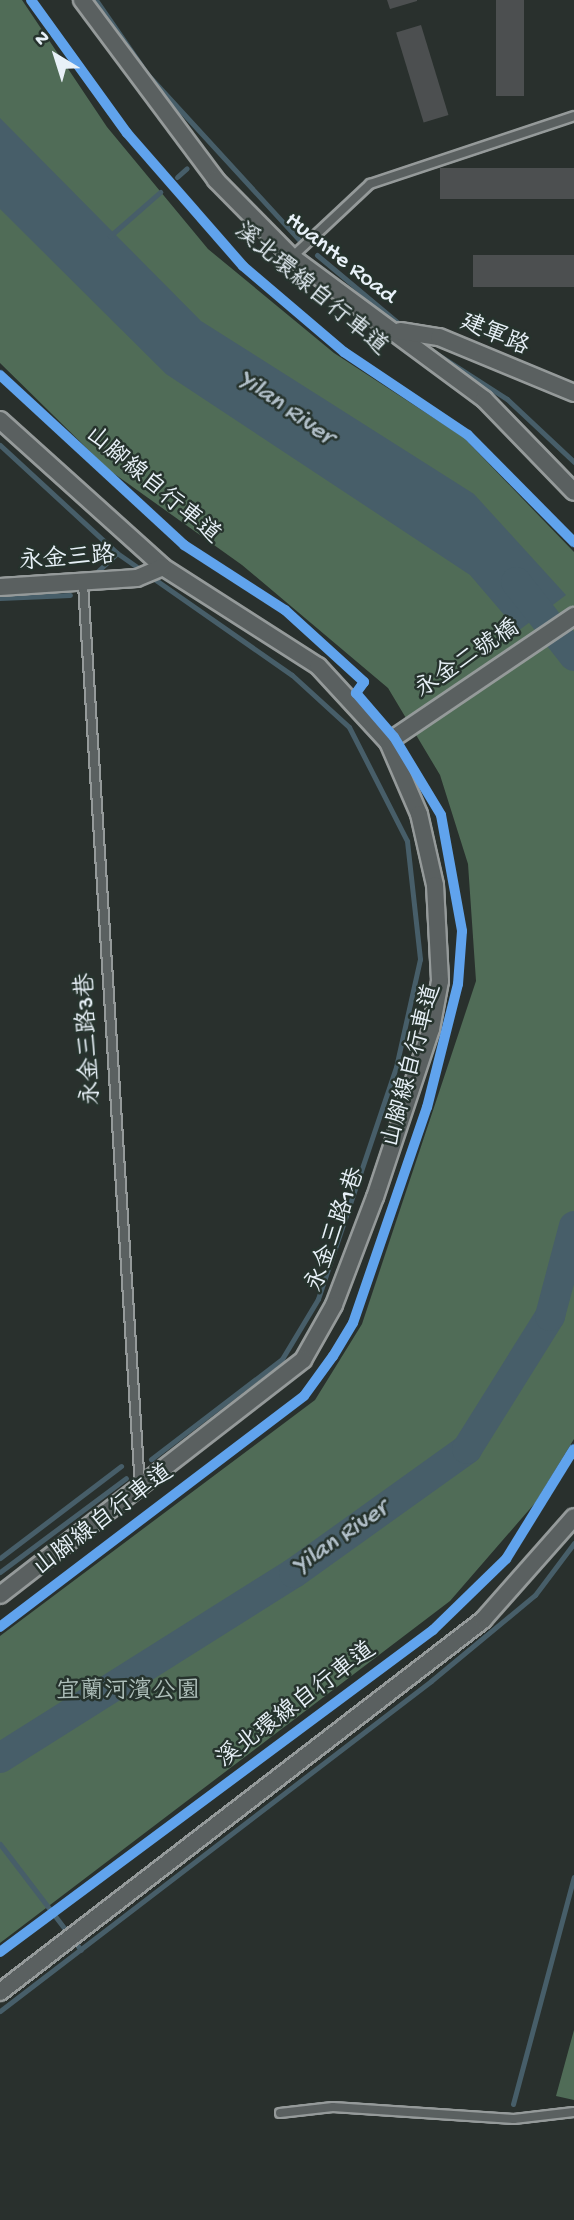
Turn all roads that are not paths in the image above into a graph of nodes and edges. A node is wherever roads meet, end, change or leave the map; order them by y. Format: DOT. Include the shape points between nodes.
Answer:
graph roads {
  1 [pos="82,0"];
  2 [pos="574,116"];
  3 [pos="292,257"];
  4 [pos="394,329"];
  5 [pos="574,393"];
  6 [pos="0,420"];
  7 [pos="574,492"];
  8 [pos="163,567"];
  9 [pos="83,584"];
  10 [pos="0,587"];
  11 [pos="574,616"];
  12 [pos="388,741"];
  13 [pos="140,1491"];
  14 [pos="574,1517"];
  15 [pos="0,1595"];
  16 [pos="0,1993"];
  17 [pos="574,2112"];
  18 [pos="280,2113"];
  1 -- 3 [label="street, HuanHe Road" via="216,180"];
  2 -- 3 [label="lane" via="370,184"];
  3 -- 4 [label="street, HuanHe Road"];
  4 -- 5 [label="street, 建軍路" via="439,337"];
  4 -- 7 [label="street, HuanHe Road" via="532,442"];
  6 -- 8 [label="street, 永金三路1巷"];
  8 -- 9 [label="street, 永金三路" via="137,578"];
  8 -- 12 [label="street, 永金三路1巷" via="317,666"];
  9 -- 10 [label="street, 永金三路"];
  9 -- 13 [label="lane, 永金三路3巷"];
  11 -- 12 [label="street, 永金二號橋"];
  12 -- 13 [label="street, 永金三路1巷" via="419,814 435,886 440,981 420,1064 334,1305 303,1360"];
  13 -- 15 [label="street, 永金三路1巷"];
  14 -- 16 [label="street" via="483,1620"];
  17 -- 18 [label="lane" via="514,2119 333,2107"];
}
